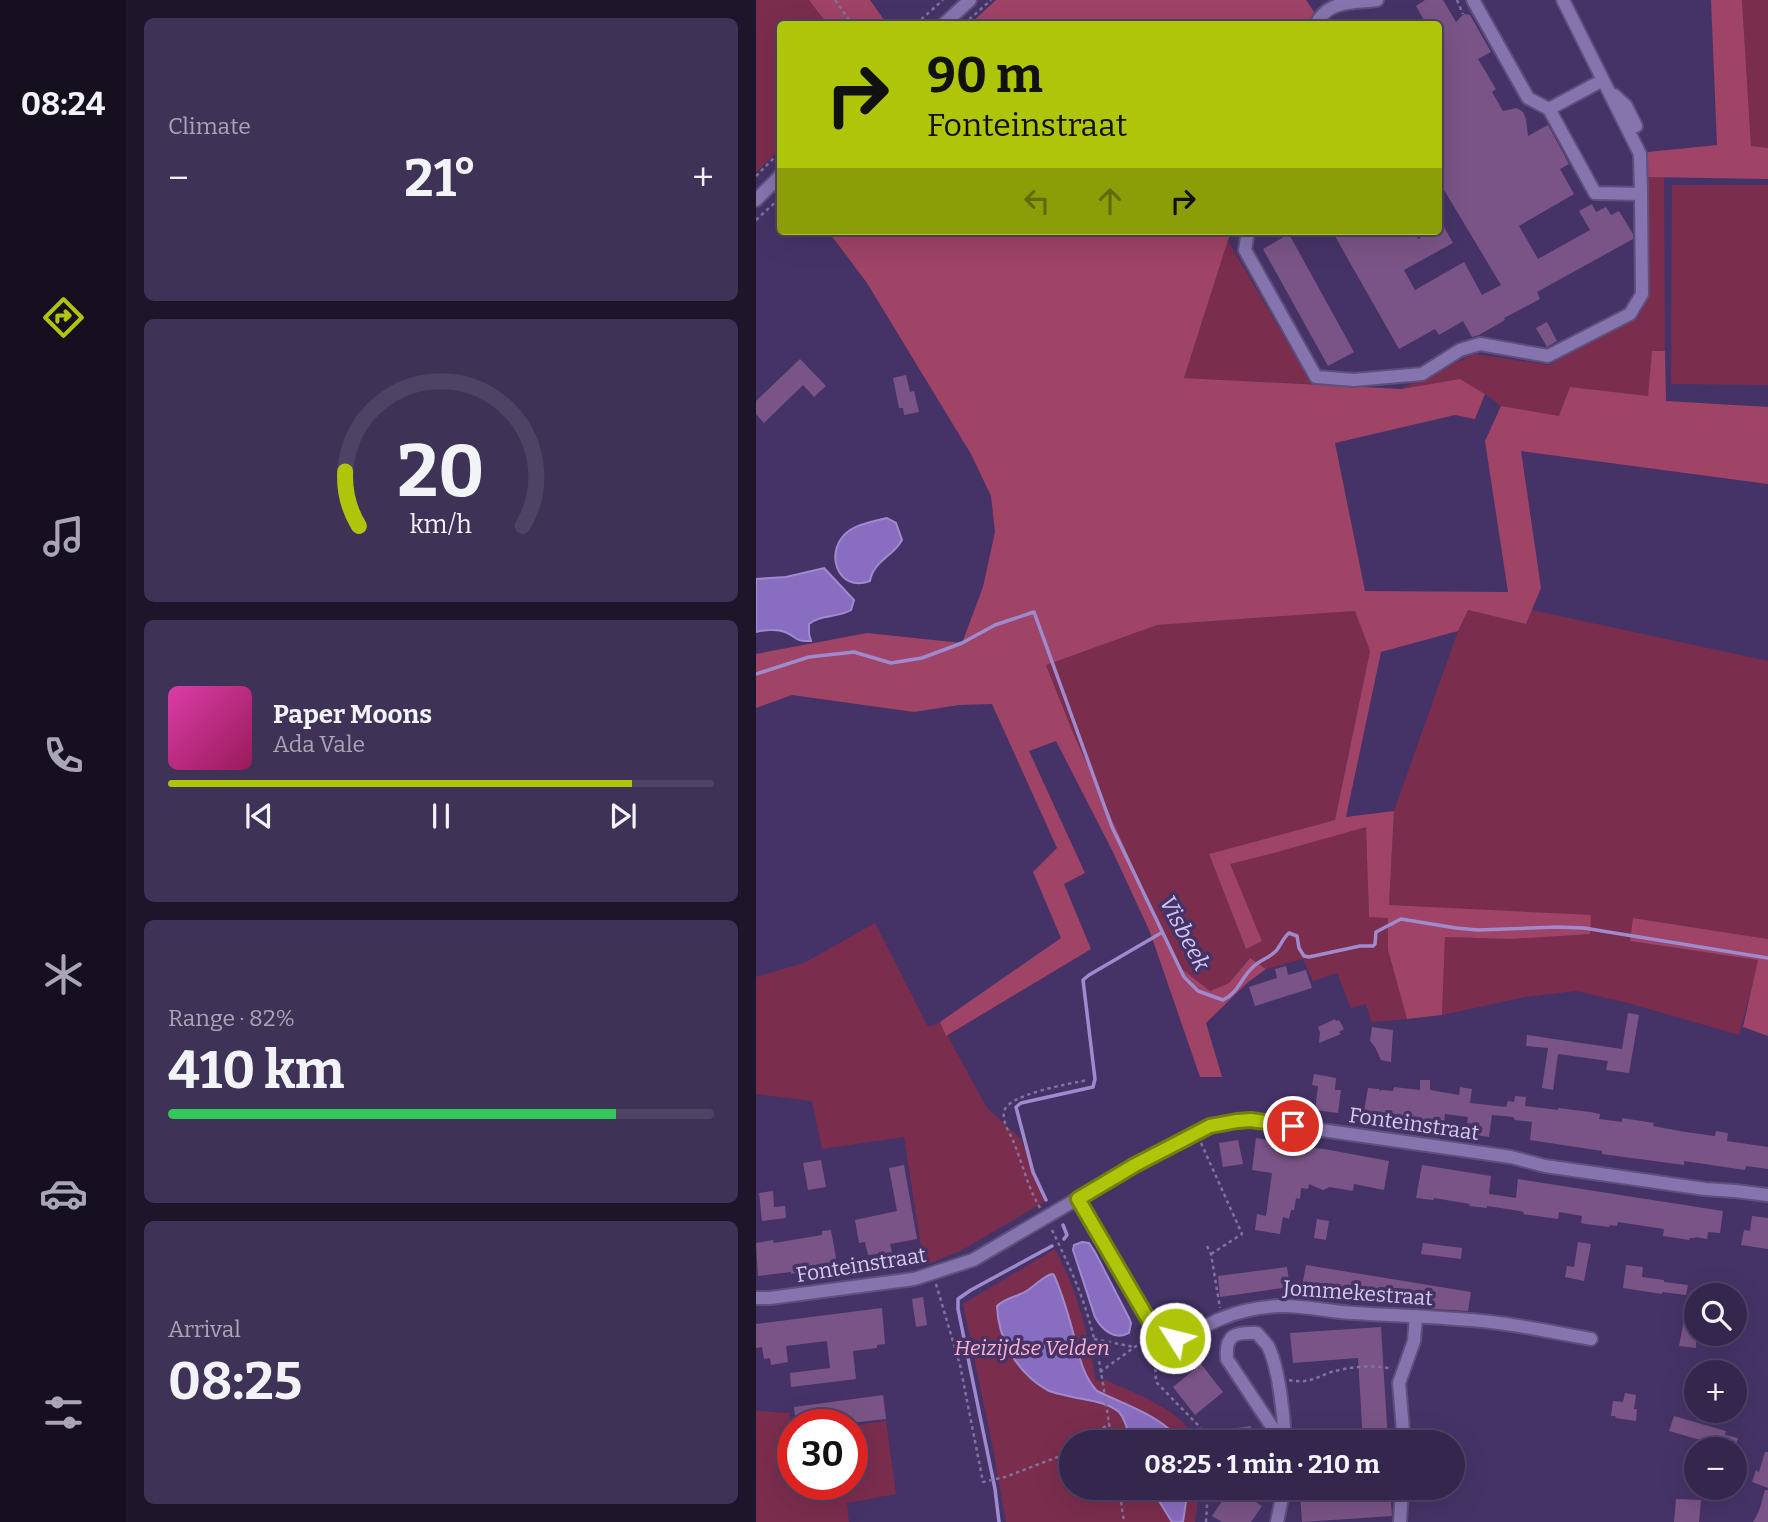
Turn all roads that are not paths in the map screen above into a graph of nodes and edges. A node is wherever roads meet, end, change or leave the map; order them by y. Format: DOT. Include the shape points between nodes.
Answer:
graph roads {
  1 [pos="970,0"];
  2 [pos="1377,0"];
  3 [pos="1473,0"];
  4 [pos="1563,0"];
  5 [pos="947,21"];
  6 [pos="1317,21"];
  7 [pos="1605,84"];
  8 [pos="1549,109"];
  9 [pos="1636,127"];
  10 [pos="777,179"];
  11 [pos="1641,194"];
  12 [pos="756,200"];
  13 [pos="1247,235"];
  14 [pos="1768,1195"];
  15 [pos="1078,1199"];
  16 [pos="756,1298"];
  17 [pos="1416,1316"];
  18 [pos="1591,1339"];
  19 [pos="1403,1430"];
  20 [pos="1284,1442"];
  21 [pos="1282,1500"];
  22 [pos="1401,1500"];
  23 [pos="1277,1522"];
  24 [pos="1400,1522"];
  1 -- 5 [label="street"];
  2 -- 6 [label="street" via="1334,5"];
  3 -- 8 [label="street" via="1528,97"];
  4 -- 7 [label="street"];
  7 -- 8 [label="street"];
  7 -- 9 [label="street" via="1626,106"];
  7 -- 11 [label="street" via="1640,155"];
  8 -- 11 [label="street" via="1595,193"];
  10 -- 12 [label="street"];
  11 -- 13 [label="street" via="1642,294 1630,314 1548,356 1480,344 1460,350 1422,374 1354,380 1316,377 1245,250"];
  14 -- 15 [label="street, Fonteinstraat" via="1251,1120 1199,1131"];
  15 -- 16 [label="street, Fonteinstraat" via="973,1260 933,1274"];
  15 -- 17 [label="street, Jommekestraat" via="1156,1330 1167,1337 1184,1338 1221,1318 1283,1306"];
  17 -- 18 [label="street, Jommekestraat" via="1492,1322"];
  17 -- 19 [label="street" via="1399,1383"];
  20 -- 20 [label="street" via="1276,1375 1267,1346 1256,1333 1233,1335 1227,1359"];
  21 -- 23 [label="street"];
  22 -- 24 [label="street"];
}
